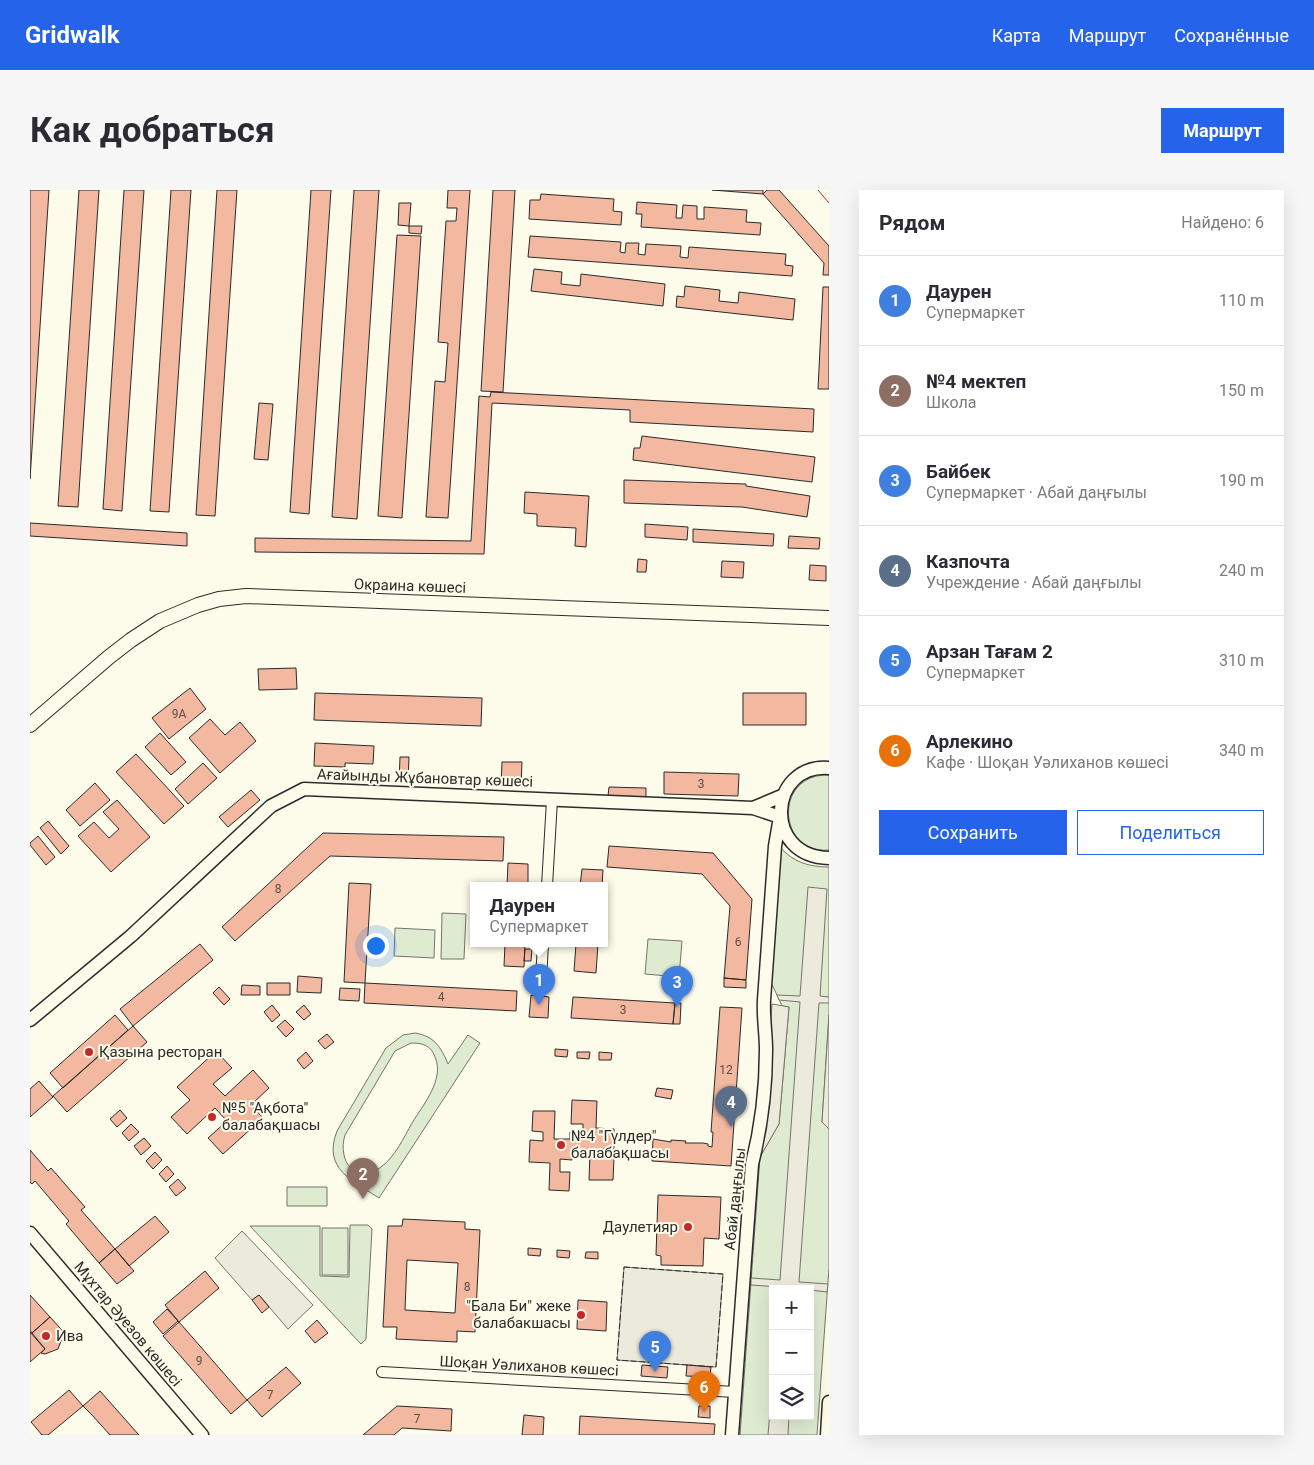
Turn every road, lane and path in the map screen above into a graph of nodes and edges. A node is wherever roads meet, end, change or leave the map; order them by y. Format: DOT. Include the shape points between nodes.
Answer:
graph roads {
  1 [pos="829,618"];
  2 [pos="30,725"];
  3 [pos="829,768"];
  4 [pos="784,795"];
  5 [pos="552,800"];
  6 [pos="753,808"];
  7 [pos="780,817"];
  8 [pos="829,858"];
  9 [pos="547,882"];
  10 [pos="543,947"];
  11 [pos="541,979"];
  12 [pos="30,1020"];
  13 [pos="30,1233"];
  14 [pos="382,1372"];
  15 [pos="735,1392"];
  16 [pos="829,1402"];
  17 [pos="202,1435"];
  18 [pos="732,1435"];
  19 [pos="826,1435"];
  1 -- 2 [label="main road, Окраина көшесі" via="246,596 218,599 160,621 131,640"];
  3 -- 4 [label="street" via="805,772"];
  4 -- 6 [label="street"];
  4 -- 7 [label="street, Абай даңғылы"];
  5 -- 6 [label="street, Ағайынды Жұбановтар көшесі"];
  5 -- 9 [label="street"];
  5 -- 12 [label="street, Ағайынды Жұбановтар көшесі" via="304,789 272,806 131,936"];
  6 -- 7 [label="street"];
  7 -- 8 [label="street" via="793,845 810,856"];
  7 -- 15 [label="street, Абай даңғылы" via="763,1013 766,1049 760,1135 752,1164"];
  10 -- 11 [label="street"];
  13 -- 17 [label="street, Мұхтар Әуезов көшесі"];
  14 -- 15 [label="street, Шоқан Уәлиханов көшесі"];
  15 -- 18 [label="street, Абай даңғылы"];
  16 -- 19 [label="street"];
}
